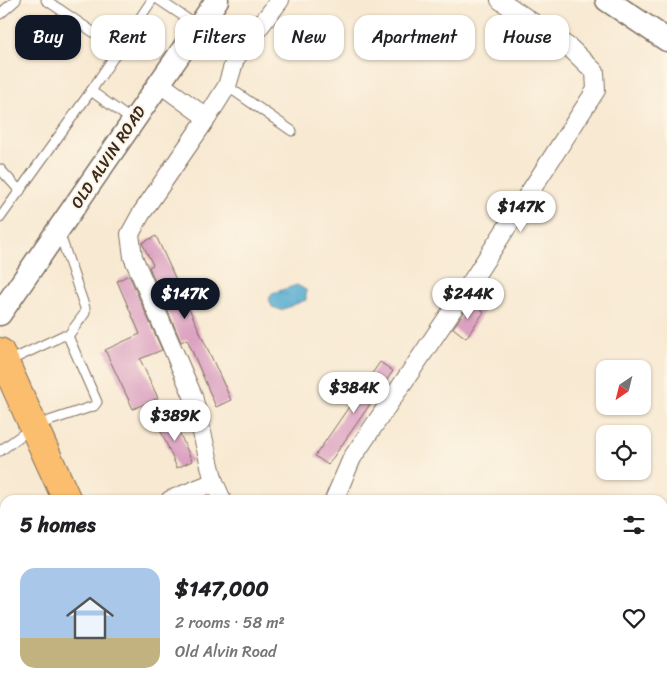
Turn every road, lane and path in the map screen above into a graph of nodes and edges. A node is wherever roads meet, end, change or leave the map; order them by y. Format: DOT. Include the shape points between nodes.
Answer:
graph roads {
  1 [pos="16,0"];
  2 [pos="46,0"];
  3 [pos="152,0"];
  4 [pos="159,0"];
  5 [pos="217,0"];
  6 [pos="280,0"];
  7 [pos="500,0"];
  8 [pos="611,1"];
  9 [pos="0,14"];
  10 [pos="142,15"];
  11 [pos="181,15"];
  12 [pos="206,15"];
  13 [pos="91,31"];
  14 [pos="667,40"];
  15 [pos="111,60"];
  16 [pos="175,60"];
  17 [pos="159,83"];
  18 [pos="227,86"];
  19 [pos="90,91"];
  20 [pos="207,118"];
  21 [pos="132,121"];
  22 [pos="292,131"];
  23 [pos="0,169"];
  24 [pos="20,191"];
  25 [pos="0,218"];
  26 [pos="58,230"];
  27 [pos="0,314"];
  28 [pos="68,336"];
  29 [pos="2,357"];
  30 [pos="34,426"];
  31 [pos="0,451"];
  32 [pos="214,482"];
  33 [pos="65,495"];
  34 [pos="182,495"];
  35 [pos="220,495"];
  36 [pos="336,495"];
  1 -- 9 [label="lane"];
  2 -- 13 [label="lane"];
  3 -- 10 [label="lane"];
  4 -- 11 [label="lane"];
  5 -- 12 [label="street, OLD ALVIN ROAD"];
  6 -- 18 [label="street" via="235,59"];
  7 -- 36 [label="street" via="570,48 595,72 596,90 352,458"];
  8 -- 14 [label="street"];
  15 -- 19 [label="lane"];
  16 -- 17 [label="street, OLD ALVIN ROAD"];
  17 -- 20 [label="street"];
  17 -- 21 [label="street, OLD ALVIN ROAD"];
  18 -- 20 [label="street"];
  18 -- 22 [label="lane"];
  19 -- 21 [label="lane"];
  19 -- 24 [label="lane"];
  20 -- 32 [label="street" via="130,234 133,257 193,396"];
  21 -- 26 [label="street, OLD ALVIN ROAD"];
  23 -- 24 [label="lane"];
  24 -- 25 [label="lane"];
  26 -- 27 [label="street, OLD ALVIN ROAD"];
  26 -- 28 [label="lane" via="85,308 85,314"];
  28 -- 29 [label="lane"];
  28 -- 30 [label="lane" via="96,397 96,405"];
  29 -- 30 [label="main road"];
  30 -- 31 [label="lane"];
  30 -- 33 [label="main road"];
  32 -- 34 [label="street"];
  32 -- 35 [label="street"];
}
